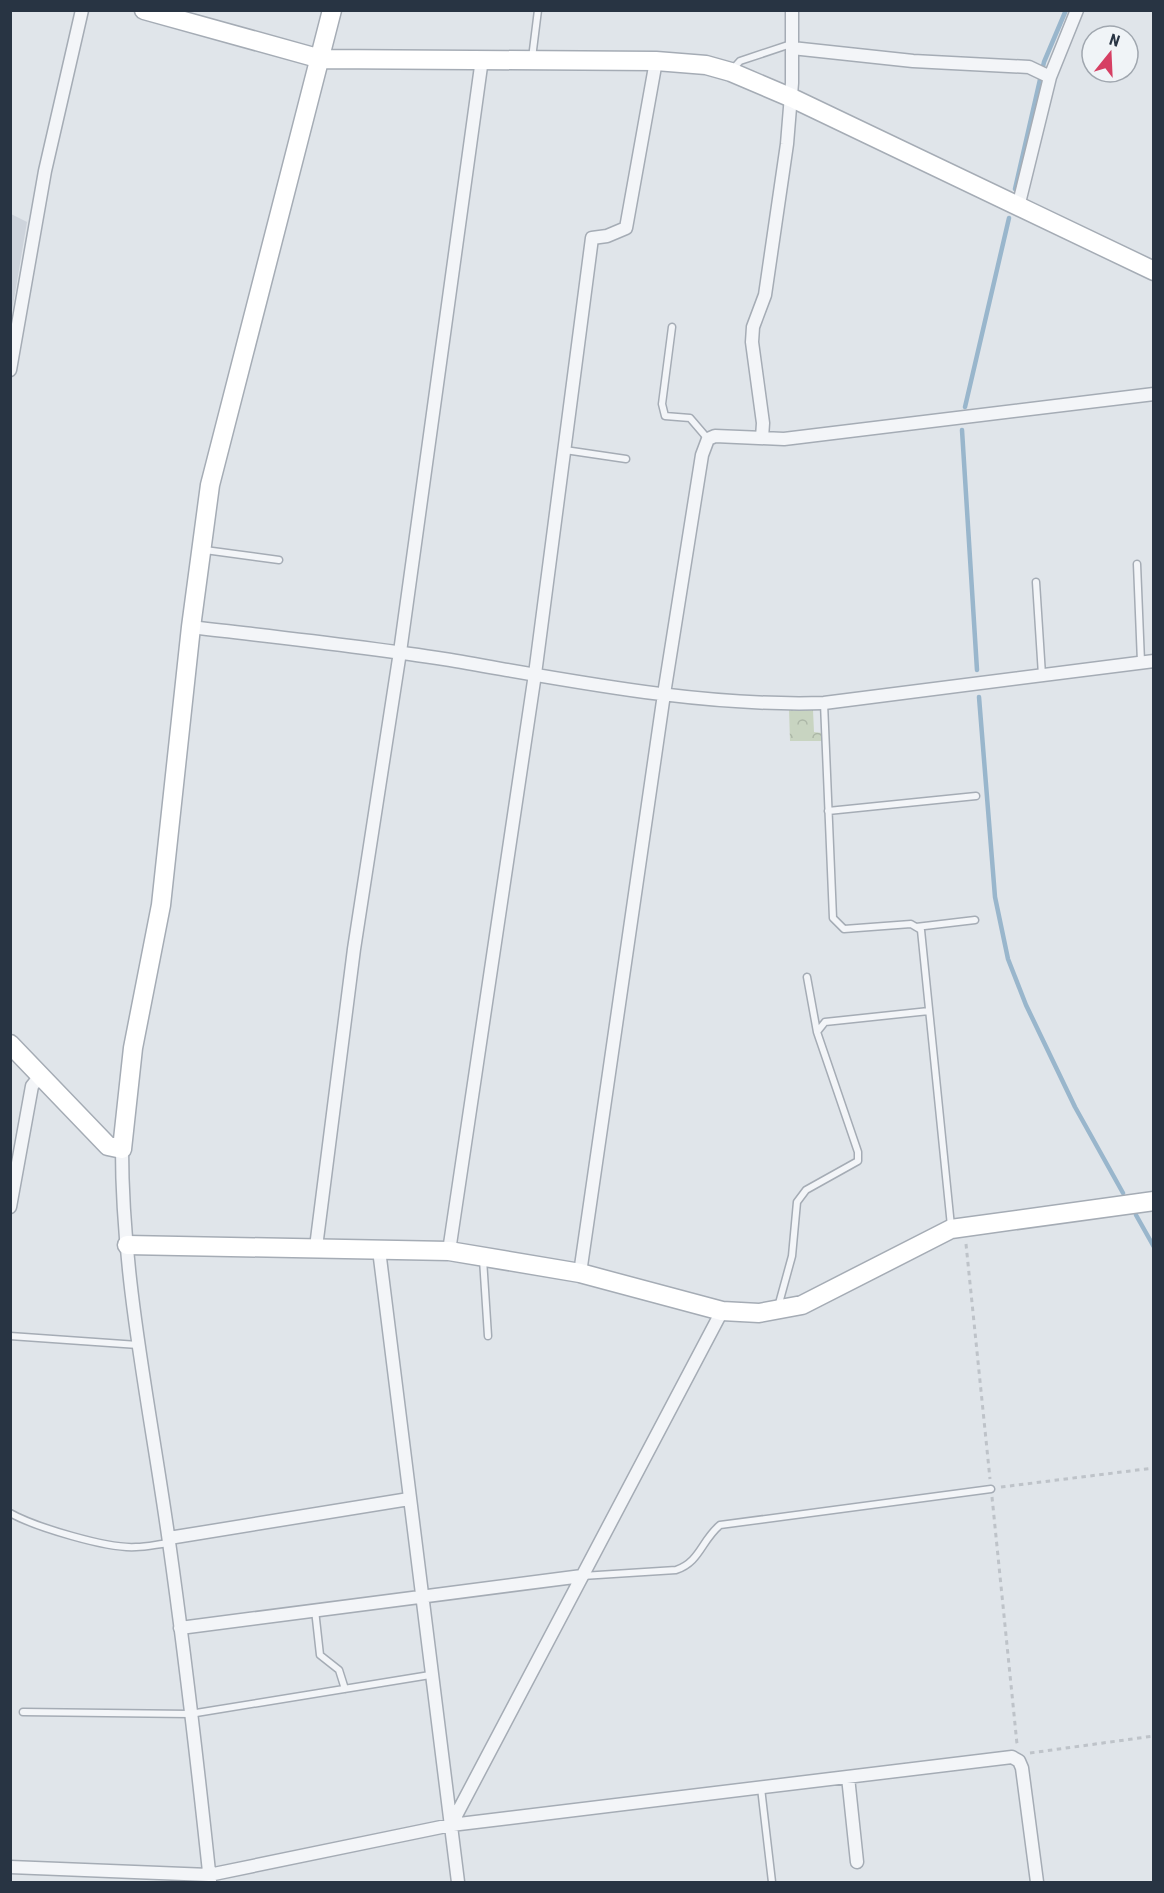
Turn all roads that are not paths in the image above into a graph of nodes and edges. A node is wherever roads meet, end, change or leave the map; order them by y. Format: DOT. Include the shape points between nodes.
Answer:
graph roads {
  1 [pos="82,10"];
  2 [pos="144,10"];
  3 [pos="332,10"];
  4 [pos="538,10"];
  5 [pos="792,10"];
  6 [pos="1077,10"];
  7 [pos="792,46"];
  8 [pos="482,58"];
  9 [pos="321,59"];
  10 [pos="532,59"];
  11 [pos="656,61"];
  12 [pos="731,72"];
  13 [pos="1050,76"];
  14 [pos="792,98"];
  15 [pos="1018,207"];
  16 [pos="1154,271"];
  17 [pos="672,327"];
  18 [pos="10,370"];
  19 [pos="1154,394"];
  20 [pos="762,438"];
  21 [pos="708,439"];
  22 [pos="564,450"];
  23 [pos="626,459"];
  24 [pos="201,550"];
  25 [pos="279,560"];
  26 [pos="1137,564"];
  27 [pos="1036,582"];
  28 [pos="191,627"];
  29 [pos="400,652"];
  30 [pos="1147,662"];
  31 [pos="535,674"];
  32 [pos="1042,675"];
  33 [pos="664,694"];
  34 [pos="824,703"];
  35 [pos="976,796"];
  36 [pos="828,812"];
  37 [pos="975,920"];
  38 [pos="915,927"];
  39 [pos="807,977"];
  40 [pos="929,1011"];
  41 [pos="817,1032"];
  42 [pos="10,1044"];
  43 [pos="40,1076"];
  44 [pos="122,1149"];
  45 [pos="1154,1201"];
  46 [pos="10,1207"];
  47 [pos="951,1229"];
  48 [pos="127,1245"];
  49 [pos="316,1247"];
  50 [pos="379,1250"];
  51 [pos="449,1251"];
  52 [pos="483,1257"];
  53 [pos="580,1273"];
  54 [pos="777,1310"];
  55 [pos="722,1311"];
  56 [pos="10,1336"];
  57 [pos="488,1336"];
  58 [pos="139,1345"];
  59 [pos="991,1489"];
  60 [pos="409,1499"];
  61 [pos="10,1512"];
  62 [pos="169,1540"];
  63 [pos="582,1576"];
  64 [pos="421,1596"];
  65 [pos="315,1610"];
  66 [pos="180,1628"];
  67 [pos="430,1676"];
  68 [pos="345,1689"];
  69 [pos="23,1712"];
  70 [pos="190,1713"];
  71 [pos="848,1777"];
  72 [pos="761,1788"];
  73 [pos="451,1825"];
  74 [pos="858,1862"];
  75 [pos="10,1867"];
  76 [pos="209,1879"];
  77 [pos="458,1882"];
  78 [pos="772,1882"];
  79 [pos="1037,1882"];
  1 -- 18 [label="street" via="45,171"];
  2 -- 9 [label="street"];
  3 -- 9 [label="street"];
  4 -- 10 [label="lane"];
  5 -- 7 [label="street"];
  6 -- 13 [label="street"];
  7 -- 12 [label="lane" via="740,61"];
  7 -- 13 [label="street" via="913,61 1029,67"];
  7 -- 14 [label="street"];
  8 -- 9 [label="street"];
  8 -- 10 [label="street"];
  8 -- 29 [label="street"];
  9 -- 24 [label="street" via="210,485"];
  10 -- 11 [label="street"];
  11 -- 12 [label="street" via="706,65"];
  11 -- 22 [label="street" via="626,228 592,238"];
  12 -- 14 [label="street"];
  13 -- 15 [label="street"];
  14 -- 15 [label="street"];
  14 -- 20 [label="street" via="765,295 753,327"];
  15 -- 16 [label="street"];
  17 -- 21 [label="lane" via="662,404 665,416 690,418"];
  19 -- 20 [label="street" via="784,439"];
  20 -- 21 [label="street"];
  21 -- 33 [label="street" via="702,455"];
  22 -- 23 [label="lane"];
  22 -- 31 [label="street"];
  24 -- 25 [label="lane"];
  24 -- 28 [label="street"];
  26 -- 30 [label="lane"];
  27 -- 32 [label="lane"];
  28 -- 29 [label="street"];
  28 -- 44 [label="street" via="161,905 133,1048"];
  29 -- 31 [label="street"];
  29 -- 49 [label="street" via="352,960"];
  30 -- 32 [label="street"];
  31 -- 33 [label="street"];
  31 -- 51 [label="street"];
  32 -- 34 [label="street"];
  33 -- 34 [label="street" via="771,705"];
  33 -- 53 [label="street"];
  34 -- 36 [label="lane"];
  35 -- 36 [label="lane"];
  36 -- 38 [label="lane" via="832,918 844,929 910,924"];
  37 -- 38 [label="lane"];
  38 -- 40 [label="lane" via="921,930"];
  39 -- 41 [label="lane"];
  40 -- 41 [label="lane" via="825,1022"];
  40 -- 47 [label="lane"];
  41 -- 54 [label="lane" via="858,1161 806,1190 797,1203 792,1256"];
  42 -- 43 [label="street"];
  43 -- 44 [label="street" via="108,1146"];
  43 -- 46 [label="street" via="32,1086"];
  44 -- 48 [label="street" via="122,1207"];
  45 -- 47 [label="street"];
  47 -- 54 [label="street" via="802,1305"];
  48 -- 49 [label="street"];
  48 -- 58 [label="street"];
  49 -- 50 [label="street"];
  50 -- 51 [label="street"];
  50 -- 60 [label="street"];
  51 -- 52 [label="street"];
  52 -- 53 [label="street"];
  52 -- 57 [label="lane"];
  53 -- 55 [label="street"];
  54 -- 55 [label="street"];
  55 -- 63 [label="street"];
  56 -- 58 [label="lane"];
  58 -- 62 [label="street"];
  59 -- 63 [label="lane" via="720,1525 710,1533 690,1566"];
  60 -- 62 [label="street"];
  60 -- 64 [label="street"];
  61 -- 62 [label="lane" via="51,1530 134,1548"];
  62 -- 66 [label="street"];
  63 -- 64 [label="street"];
  63 -- 73 [label="street"];
  64 -- 65 [label="street"];
  64 -- 67 [label="street"];
  65 -- 66 [label="street"];
  65 -- 68 [label="lane" via="320,1655 339,1670"];
  66 -- 70 [label="street"];
  67 -- 68 [label="lane"];
  67 -- 73 [label="street"];
  68 -- 70 [label="lane"];
  69 -- 70 [label="lane"];
  70 -- 76 [label="street"];
  71 -- 72 [label="street"];
  71 -- 74 [label="street"];
  71 -- 79 [label="street" via="1012,1757 1019,1761"];
  72 -- 73 [label="street"];
  72 -- 78 [label="lane"];
  73 -- 76 [label="street"];
  73 -- 77 [label="street"];
  75 -- 76 [label="street"];
}
